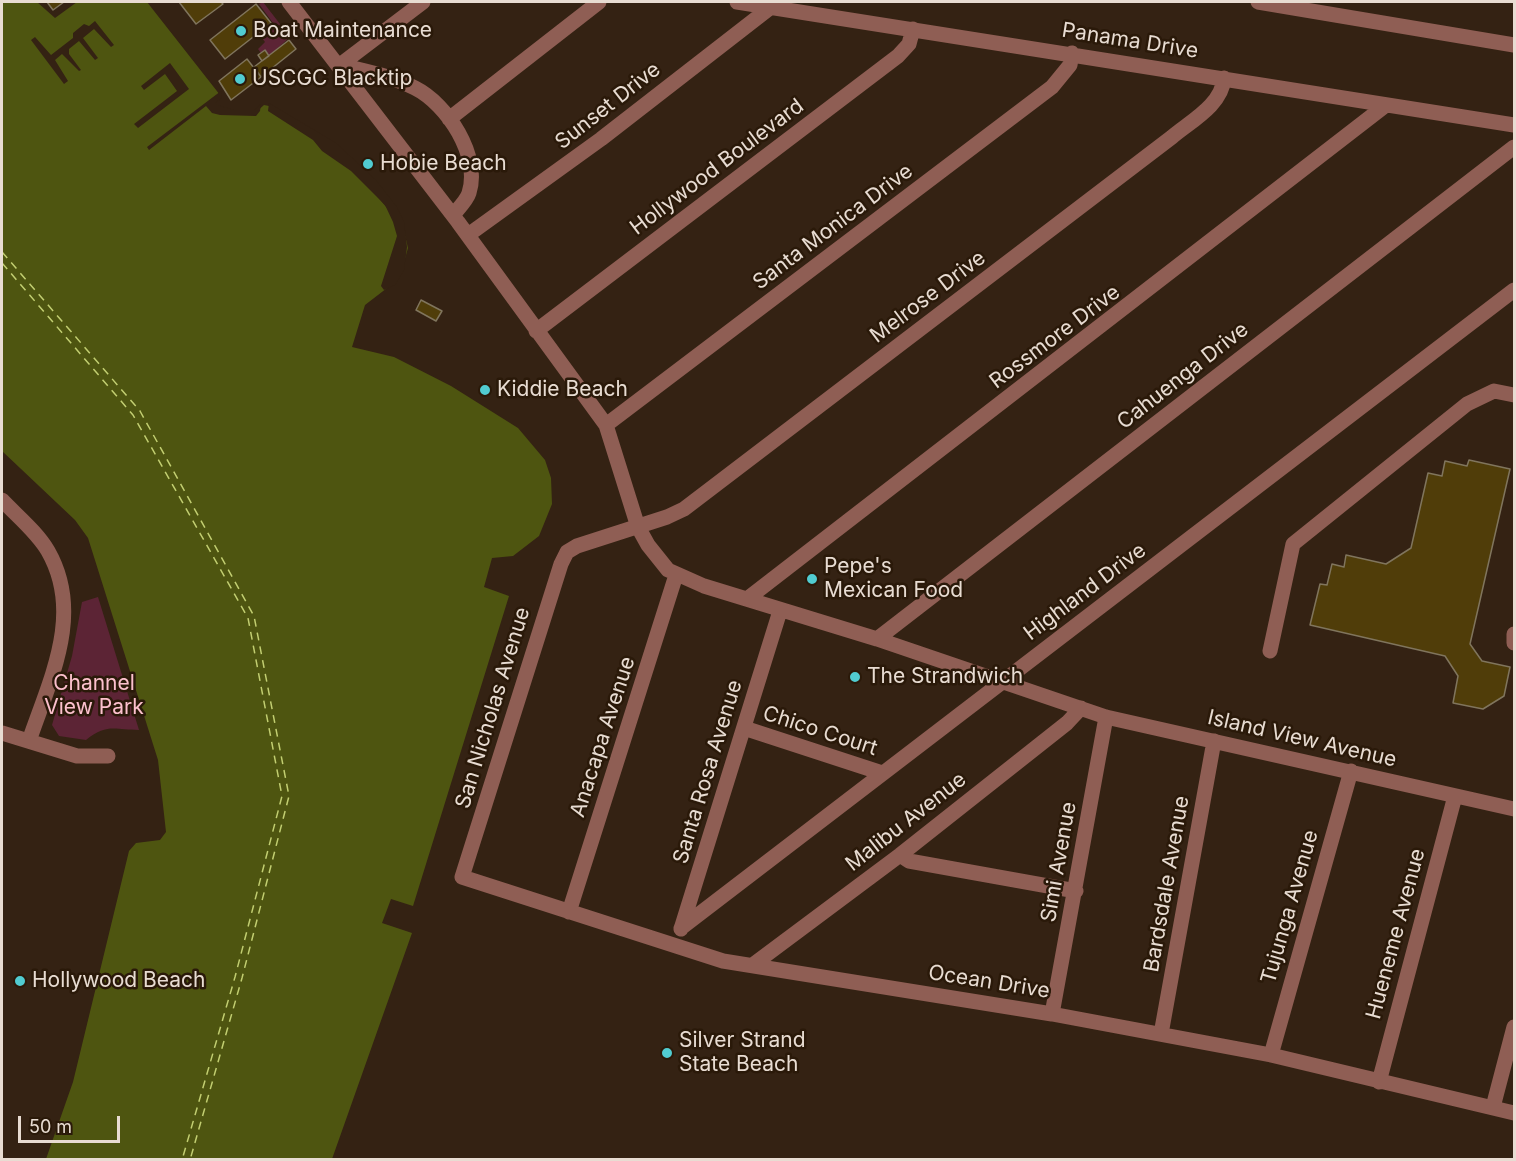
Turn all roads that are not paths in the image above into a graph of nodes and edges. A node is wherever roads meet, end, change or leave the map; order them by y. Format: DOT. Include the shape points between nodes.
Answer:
graph roads {
  1 [pos="423,2"];
  2 [pos="599,2"];
  3 [pos="737,2"];
  4 [pos="1258,2"];
  5 [pos="298,5"];
  6 [pos="771,7"];
  7 [pos="913,29"];
  8 [pos="1515,45"];
  9 [pos="1072,53"];
  10 [pos="340,65"];
  11 [pos="1224,78"];
  12 [pos="1386,105"];
  13 [pos="449,119"];
  14 [pos="1515,125"];
  15 [pos="1515,147"];
  16 [pos="453,215"];
  17 [pos="468,235"];
  18 [pos="1515,290"];
  19 [pos="536,331"];
  20 [pos="1515,395"];
  21 [pos="606,425"];
  22 [pos="2,500"];
  23 [pos="638,527"];
  24 [pos="567,552"];
  25 [pos="676,575"];
  26 [pos="747,599"];
  27 [pos="780,611"];
  28 [pos="1515,634"];
  29 [pos="877,639"];
  30 [pos="1515,643"];
  31 [pos="1270,651"];
  32 [pos="1003,681"];
  33 [pos="1081,708"];
  34 [pos="1106,717"];
  35 [pos="744,728"];
  36 [pos="2,733"];
  37 [pos="30,741"];
  38 [pos="1215,741"];
  39 [pos="108,756"];
  40 [pos="1351,771"];
  41 [pos="882,773"];
  42 [pos="1455,796"];
  43 [pos="1515,809"];
  44 [pos="900,855"];
  45 [pos="462,877"];
  46 [pos="1076,891"];
  47 [pos="569,912"];
  48 [pos="681,928"];
  49 [pos="674,946"];
  50 [pos="754,964"];
  51 [pos="1052,1014"];
  52 [pos="1515,1027"];
  53 [pos="1161,1034"];
  54 [pos="1271,1055"];
  55 [pos="1379,1082"];
  56 [pos="1493,1107"];
  57 [pos="1515,1113"];
  1 -- 10 [label="street"];
  2 -- 13 [label="street"];
  3 -- 6 [label="street, Panama Drive"];
  4 -- 8 [label="street"];
  5 -- 10 [label="street"];
  6 -- 7 [label="street, Panama Drive"];
  6 -- 17 [label="street, Sunset Drive" via="601,139"];
  7 -- 9 [label="street, Panama Drive"];
  7 -- 19 [label="street, Hollywood Boulevard" via="909,44 898,56"];
  9 -- 11 [label="street, Panama Drive"];
  9 -- 21 [label="street, Santa Monica Drive" via="1070,65 1052,87"];
  10 -- 13 [label="street" via="417,89"];
  10 -- 16 [label="street"];
  11 -- 12 [label="street, Panama Drive"];
  11 -- 23 [label="street, Melrose Drive" via="1223,88 1213,103 1172,137 684,509"];
  12 -- 14 [label="street, Panama Drive"];
  12 -- 26 [label="street, Rossmore Drive"];
  13 -- 16 [label="street" via="465,149 471,177 469,194"];
  15 -- 29 [label="street, Cahuenga Drive"];
  16 -- 17 [label="street"];
  17 -- 19 [label="street"];
  18 -- 32 [label="street, Highland Drive"];
  19 -- 21 [label="street"];
  20 -- 31 [label="street" via="1494,391 1467,404 1293,544"];
  21 -- 23 [label="street"];
  22 -- 37 [label="street" via="48,549 62,583 65,604 60,649"];
  23 -- 24 [label="street, Melrose Drive" via="591,540"];
  23 -- 25 [label="street"];
  24 -- 45 [label="street, San Nicholas Avenue"];
  25 -- 26 [label="street, Island View Avenue"];
  25 -- 47 [label="street, Anacapa Avenue"];
  26 -- 27 [label="street, Island View Avenue"];
  27 -- 29 [label="street, Island View Avenue"];
  27 -- 35 [label="street, Santa Rosa Avenue"];
  28 -- 30 [label="street"];
  29 -- 32 [label="street, Island View Avenue"];
  32 -- 33 [label="street, Island View Avenue"];
  32 -- 41 [label="street, Highland Drive"];
  33 -- 34 [label="street, Island View Avenue"];
  33 -- 44 [label="street, Malibu Avenue"];
  34 -- 38 [label="street, Island View Avenue"];
  34 -- 46 [label="street, Simi Avenue"];
  35 -- 41 [label="street, Chico Court"];
  35 -- 48 [label="street, Santa Rosa Avenue"];
  36 -- 37 [label="street"];
  37 -- 39 [label="street" via="77,756"];
  38 -- 40 [label="street, Island View Avenue"];
  38 -- 53 [label="street, Bardsdale Avenue"];
  40 -- 42 [label="street, Island View Avenue"];
  40 -- 54 [label="street, Tujunga Avenue"];
  41 -- 48 [label="street, Highland Drive"];
  42 -- 43 [label="street, Island View Avenue"];
  42 -- 55 [label="street, Hueneme Avenue"];
  44 -- 46 [label="street" via="909,861"];
  44 -- 50 [label="street, Malibu Avenue"];
  45 -- 47 [label="street, Ocean Drive"];
  46 -- 51 [label="street, Simi Avenue"];
  47 -- 49 [label="street, Ocean Drive"];
  48 -- 49 [label="street, Santa Rosa Avenue"];
  49 -- 50 [label="street, Ocean Drive"];
  50 -- 51 [label="street, Ocean Drive"];
  51 -- 53 [label="street, Ocean Drive"];
  52 -- 56 [label="street"];
  53 -- 54 [label="street, Ocean Drive"];
  54 -- 55 [label="street, Ocean Drive"];
  55 -- 56 [label="street, Ocean Drive"];
  56 -- 57 [label="street, Ocean Drive"];
}
